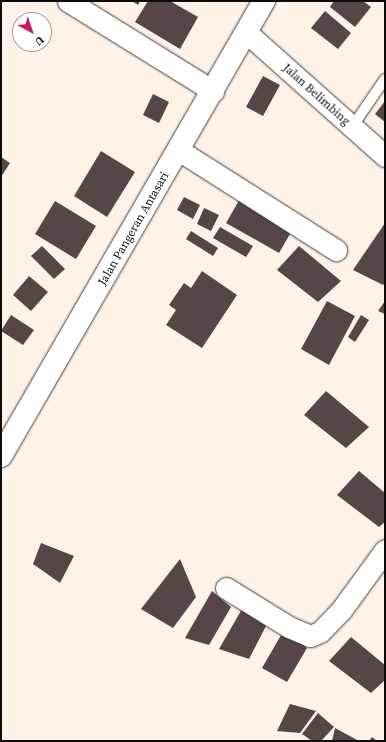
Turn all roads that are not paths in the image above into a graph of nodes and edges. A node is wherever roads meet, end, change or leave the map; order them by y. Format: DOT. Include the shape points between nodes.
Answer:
graph roads {
  1 [pos="68,1"];
  2 [pos="264,1"];
  3 [pos="247,34"];
  4 [pos="385,79"];
  5 [pos="213,91"];
  6 [pos="352,127"];
  7 [pos="180,151"];
  8 [pos="385,156"];
  9 [pos="336,250"];
  10 [pos="1,456"];
  11 [pos="385,550"];
  12 [pos="226,588"];
  1 -- 5 [label="street"];
  2 -- 3 [label="street, Jalan Pangeran Antasari"];
  3 -- 5 [label="street, Jalan Pangeran Antasari"];
  3 -- 6 [label="street, Jalan Belimbing"];
  4 -- 6 [label="lane"];
  5 -- 7 [label="street, Jalan Pangeran Antasari"];
  6 -- 8 [label="street, Jalan Belimbing"];
  7 -- 9 [label="street"];
  7 -- 10 [label="street, Jalan Pangeran Antasari"];
  11 -- 12 [label="street" via="342,609 327,626 310,636 288,627"];
}
